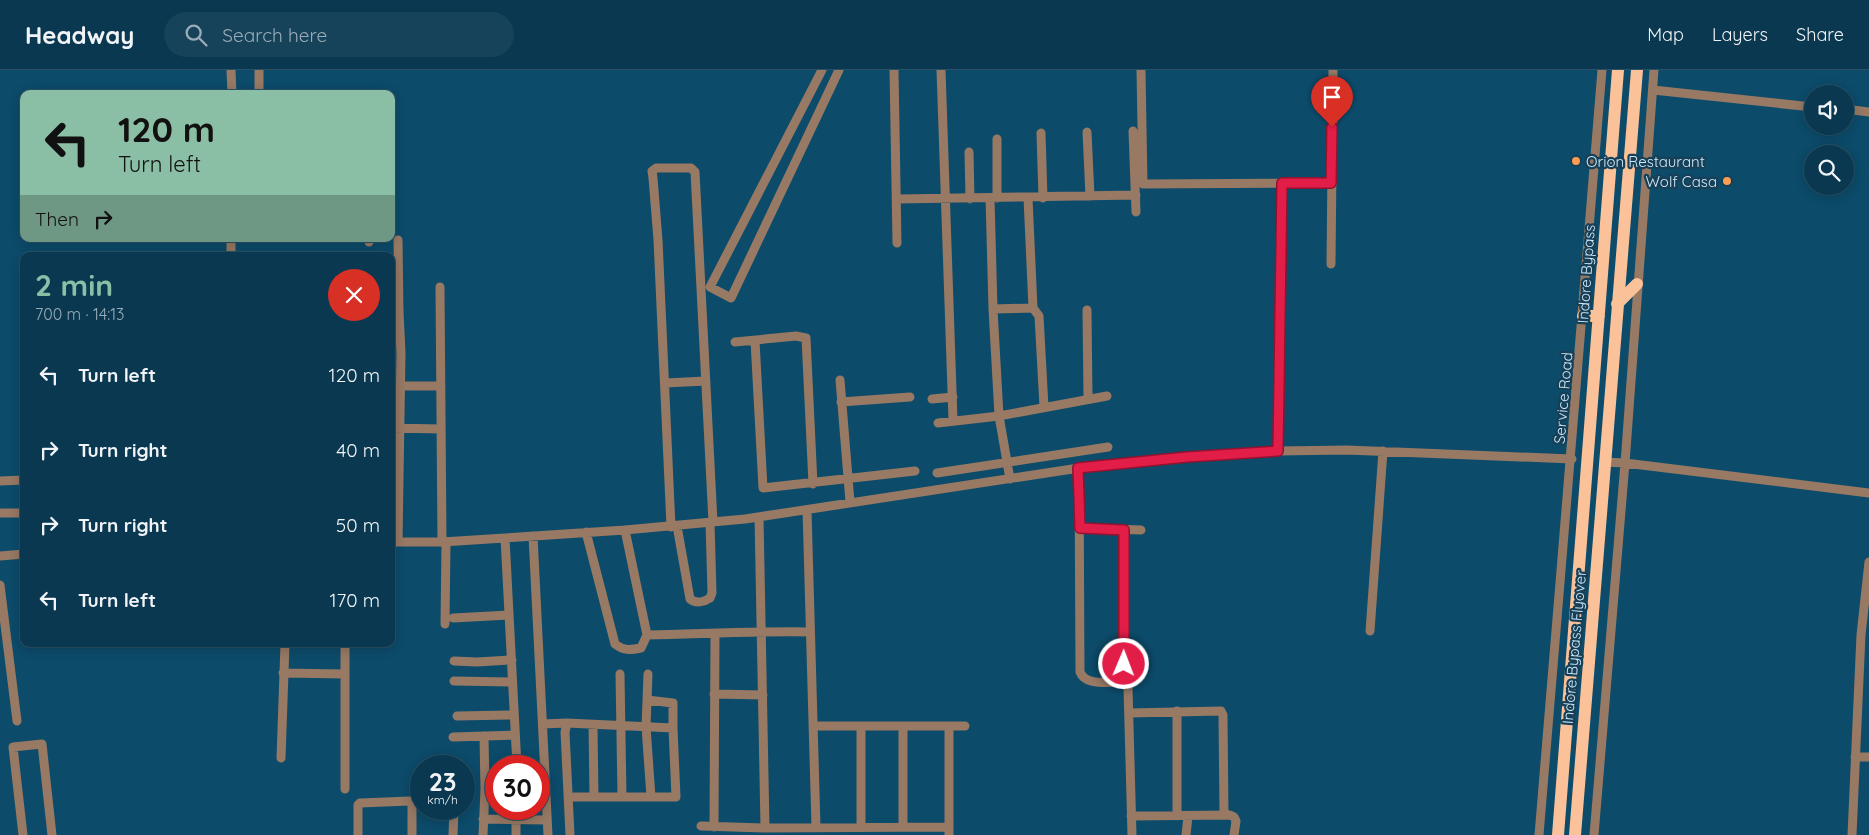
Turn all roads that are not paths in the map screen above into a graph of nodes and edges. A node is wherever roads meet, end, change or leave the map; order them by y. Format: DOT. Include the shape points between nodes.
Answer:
graph roads {
  1 [pos="231,70"];
  2 [pos="259,70"];
  3 [pos="822,70"];
  4 [pos="840,70"];
  5 [pos="894,70"];
  6 [pos="941,70"];
  7 [pos="1140,70"];
  8 [pos="1333,70"];
  9 [pos="1602,70"];
  10 [pos="1618,70"];
  11 [pos="1637,70"];
  12 [pos="1654,70"];
  13 [pos="232,90"];
  14 [pos="259,90"];
  15 [pos="1652,90"];
  16 [pos="1804,105"];
  17 [pos="1854,111"];
  18 [pos="1869,112"];
  19 [pos="1133,131"];
  20 [pos="1087,132"];
  21 [pos="1041,133"];
  22 [pos="997,139"];
  23 [pos="969,152"];
  24 [pos="1282,183"];
  25 [pos="1331,183"];
  26 [pos="1136,195"];
  27 [pos="1090,196"];
  28 [pos="970,198"];
  29 [pos="993,198"];
  30 [pos="1028,198"];
  31 [pos="1043,198"];
  32 [pos="898,199"];
  33 [pos="945,199"];
  34 [pos="1136,212"];
  35 [pos="398,240"];
  36 [pos="897,243"];
  37 [pos="1331,264"];
  38 [pos="1638,284"];
  39 [pos="440,287"];
  40 [pos="1617,304"];
  41 [pos="1033,308"];
  42 [pos="993,309"];
  43 [pos="1087,310"];
  44 [pos="1583,316"];
  45 [pos="1598,316"];
  46 [pos="755,341"];
  47 [pos="735,342"];
  48 [pos="395,353"];
  49 [pos="401,353"];
  50 [pos="840,380"];
  51 [pos="706,381"];
  52 [pos="665,382"];
  53 [pos="401,386"];
  54 [pos="441,386"];
  55 [pos="953,396"];
  56 [pos="1107,396"];
  57 [pos="910,397"];
  58 [pos="1088,398"];
  59 [pos="932,399"];
  60 [pos="841,402"];
  61 [pos="1044,407"];
  62 [pos="999,416"];
  63 [pos="954,420"];
  64 [pos="938,423"];
  65 [pos="396,428"];
  66 [pos="441,429"];
  67 [pos="1108,447"];
  68 [pos="1278,451"];
  69 [pos="1383,451"];
  70 [pos="1572,459"];
  71 [pos="1008,462"];
  72 [pos="1604,462"];
  73 [pos="1625,463"];
  74 [pos="1078,468"];
  75 [pos="915,471"];
  76 [pos="937,473"];
  77 [pos="847,479"];
  78 [pos="1010,479"];
  79 [pos="20,480"];
  80 [pos="1586,480"];
  81 [pos="0,481"];
  82 [pos="813,484"];
  83 [pos="395,485"];
  84 [pos="1869,493"];
  85 [pos="850,502"];
  86 [pos="807,510"];
  87 [pos="20,513"];
  88 [pos="0,514"];
  89 [pos="759,517"];
  90 [pos="712,522"];
  91 [pos="674,526"];
  92 [pos="1080,528"];
  93 [pos="625,530"];
  94 [pos="1124,530"];
  95 [pos="1141,530"];
  96 [pos="586,532"];
  97 [pos="533,536"];
  98 [pos="505,538"];
  99 [pos="395,542"];
  100 [pos="444,542"];
  101 [pos="20,554"];
  102 [pos="0,556"];
  103 [pos="1869,562"];
  104 [pos="0,585"];
  105 [pos="509,615"];
  106 [pos="761,631"];
  107 [pos="1370,631"];
  108 [pos="810,632"];
  109 [pos="715,634"];
  110 [pos="647,635"];
  111 [pos="1865,635"];
  112 [pos="284,647"];
  113 [pos="345,647"];
  114 [pos="512,660"];
  115 [pos="454,661"];
  116 [pos="284,673"];
  117 [pos="344,674"];
  118 [pos="620,674"];
  119 [pos="648,674"];
  120 [pos="454,681"];
  121 [pos="512,682"];
  122 [pos="1123,683"];
  123 [pos="714,694"];
  124 [pos="762,695"];
  125 [pos="647,700"];
  126 [pos="1177,711"];
  127 [pos="1129,712"];
  128 [pos="513,715"];
  129 [pos="457,716"];
  130 [pos="17,721"];
  131 [pos="567,723"];
  132 [pos="543,724"];
  133 [pos="594,724"];
  134 [pos="620,726"];
  135 [pos="813,726"];
  136 [pos="861,726"];
  137 [pos="903,726"];
  138 [pos="949,726"];
  139 [pos="965,726"];
  140 [pos="646,727"];
  141 [pos="673,728"];
  142 [pos="515,735"];
  143 [pos="484,736"];
  144 [pos="454,737"];
  145 [pos="516,755"];
  146 [pos="544,755"];
  147 [pos="1856,757"];
  148 [pos="1869,757"];
  149 [pos="281,758"];
  150 [pos="345,789"];
  151 [pos="622,797"];
  152 [pos="651,797"];
  153 [pos="568,798"];
  154 [pos="594,798"];
  155 [pos="1224,815"];
  156 [pos="1131,816"];
  157 [pos="1177,816"];
  158 [pos="1188,816"];
  159 [pos="483,819"];
  160 [pos="454,820"];
  161 [pos="516,820"];
  162 [pos="547,820"];
  163 [pos="701,826"];
  164 [pos="714,827"];
  165 [pos="816,827"];
  166 [pos="861,827"];
  167 [pos="903,827"];
  168 [pos="766,828"];
  169 [pos="949,831"];
  170 [pos="23,835"];
  171 [pos="52,835"];
  172 [pos="358,835"];
  173 [pos="412,835"];
  174 [pos="453,835"];
  175 [pos="482,835"];
  176 [pos="516,835"];
  177 [pos="548,835"];
  178 [pos="570,835"];
  179 [pos="1132,835"];
  180 [pos="1186,835"];
  181 [pos="1234,835"];
  182 [pos="1539,835"];
  183 [pos="1558,835"];
  184 [pos="1575,835"];
  185 [pos="1594,835"];
  186 [pos="1852,835"];
  1 -- 13 [label="street"];
  2 -- 14 [label="street"];
  3 -- 4 [label="street" via="710,287 731,298"];
  5 -- 32 [label="street"];
  6 -- 33 [label="street"];
  7 -- 24 [label="street" via="1143,184"];
  8 -- 25 [label="street"];
  9 -- 44 [label="street, Service Road"];
  10 -- 45 [label="highway, Indore Bypass"];
  11 -- 40 [label="highway"];
  12 -- 15 [label="street"];
  15 -- 16 [label="street"];
  15 -- 38 [label="street"];
  17 -- 18 [label="street"];
  19 -- 26 [label="street"];
  20 -- 27 [label="street"];
  21 -- 31 [label="street"];
  22 -- 29 [label="street"];
  23 -- 28 [label="street"];
  24 -- 25 [label="street"];
  24 -- 68 [label="street"];
  25 -- 37 [label="street"];
  26 -- 27 [label="street"];
  26 -- 34 [label="street"];
  27 -- 31 [label="street"];
  28 -- 29 [label="street"];
  28 -- 33 [label="street"];
  29 -- 30 [label="street"];
  29 -- 42 [label="street"];
  30 -- 31 [label="street"];
  30 -- 41 [label="street"];
  32 -- 33 [label="street"];
  32 -- 36 [label="street"];
  33 -- 55 [label="street"];
  35 -- 49 [label="street"];
  38 -- 40 [label="highway"];
  38 -- 73 [label="street"];
  39 -- 54 [label="street"];
  40 -- 72 [label="highway"];
  41 -- 42 [label="street"];
  41 -- 61 [label="street" via="1039,316"];
  42 -- 62 [label="street"];
  43 -- 58 [label="street"];
  44 -- 45 [label="highway"];
  44 -- 70 [label="street, Service Road"];
  45 -- 80 [label="highway, Indore Bypass"];
  46 -- 47 [label="street"];
  46 -- 82 [label="street" via="763,488"];
  46 -- 82 [label="street" via="796,336 806,338"];
  48 -- 49 [label="street"];
  49 -- 53 [label="street"];
  50 -- 60 [label="street"];
  51 -- 52 [label="street"];
  51 -- 52 [label="street" via="695,172 691,168 656,168 652,171"];
  51 -- 90 [label="street"];
  52 -- 91 [label="street"];
  53 -- 54 [label="street"];
  53 -- 65 [label="street"];
  54 -- 66 [label="street"];
  55 -- 59 [label="street"];
  55 -- 63 [label="street"];
  56 -- 58 [label="street"];
  57 -- 60 [label="street"];
  58 -- 61 [label="street"];
  60 -- 77 [label="street"];
  61 -- 62 [label="street"];
  62 -- 63 [label="street"];
  62 -- 71 [label="street"];
  63 -- 64 [label="street"];
  65 -- 66 [label="street"];
  65 -- 83 [label="street"];
  66 -- 100 [label="street"];
  67 -- 71 [label="street"];
  68 -- 69 [label="street"];
  68 -- 74 [label="street"];
  69 -- 70 [label="street"];
  69 -- 107 [label="street"];
  70 -- 182 [label="street, Service Road" via="1559,575"];
  71 -- 76 [label="street"];
  71 -- 78 [label="street"];
  72 -- 73 [label="street"];
  72 -- 184 [label="highway, Indore Bypass Flyover"];
  73 -- 84 [label="street"];
  73 -- 185 [label="street"];
  74 -- 78 [label="street"];
  74 -- 92 [label="street"];
  75 -- 77 [label="street"];
  77 -- 82 [label="street"];
  77 -- 85 [label="street"];
  78 -- 85 [label="street"];
  79 -- 81 [label="street"];
  80 -- 183 [label="highway, Indore Bypass Flyover"];
  85 -- 86 [label="street"];
  86 -- 89 [label="street"];
  86 -- 108 [label="street"];
  87 -- 88 [label="street"];
  89 -- 90 [label="street"];
  89 -- 106 [label="street"];
  90 -- 91 [label="street"];
  90 -- 91 [label="street" via="712,593 710,598 699,602 690,599"];
  91 -- 93 [label="street"];
  92 -- 94 [label="street"];
  92 -- 122 [label="street" via="1080,672 1094,682"];
  93 -- 96 [label="street"];
  93 -- 110 [label="street"];
  94 -- 95 [label="street"];
  94 -- 122 [label="street"];
  96 -- 97 [label="street"];
  96 -- 110 [label="street" via="615,644 622,649 641,648"];
  97 -- 98 [label="street"];
  97 -- 132 [label="street"];
  98 -- 100 [label="street"];
  98 -- 105 [label="street"];
  99 -- 100 [label="street"];
  100 -- 105 [label="street" via="449,621"];
  101 -- 102 [label="street"];
  103 -- 111 [label="street"];
  104 -- 130 [label="street"];
  105 -- 114 [label="street"];
  106 -- 108 [label="street"];
  106 -- 109 [label="street"];
  106 -- 124 [label="street"];
  108 -- 135 [label="street"];
  109 -- 110 [label="street"];
  109 -- 123 [label="street"];
  111 -- 147 [label="street"];
  112 -- 116 [label="street"];
  113 -- 117 [label="street"];
  114 -- 115 [label="street"];
  114 -- 121 [label="street"];
  116 -- 117 [label="street"];
  116 -- 149 [label="street"];
  117 -- 150 [label="street"];
  118 -- 134 [label="street"];
  119 -- 125 [label="street"];
  120 -- 121 [label="street"];
  121 -- 128 [label="street"];
  122 -- 127 [label="street" via="1128,688"];
  123 -- 124 [label="street"];
  123 -- 164 [label="street"];
  124 -- 168 [label="street"];
  125 -- 140 [label="street"];
  125 -- 141 [label="street" via="672,703"];
  126 -- 127 [label="street"];
  126 -- 155 [label="street" via="1216,710 1223,715"];
  126 -- 157 [label="street"];
  127 -- 156 [label="street"];
  128 -- 129 [label="street"];
  128 -- 142 [label="street"];
  131 -- 132 [label="street"];
  131 -- 133 [label="street"];
  131 -- 153 [label="street"];
  132 -- 146 [label="street"];
  133 -- 134 [label="street"];
  133 -- 154 [label="street"];
  134 -- 140 [label="street"];
  134 -- 151 [label="street"];
  135 -- 136 [label="street"];
  135 -- 165 [label="street"];
  136 -- 137 [label="street"];
  136 -- 166 [label="street"];
  137 -- 138 [label="street"];
  137 -- 167 [label="street"];
  138 -- 139 [label="street"];
  138 -- 169 [label="street"];
  140 -- 141 [label="street"];
  140 -- 152 [label="street"];
  141 -- 152 [label="street" via="676,797"];
  142 -- 143 [label="street"];
  142 -- 145 [label="street"];
  143 -- 144 [label="street"];
  143 -- 159 [label="street"];
  147 -- 148 [label="street"];
  147 -- 186 [label="street"];
  151 -- 152 [label="street"];
  151 -- 154 [label="street"];
  153 -- 154 [label="street"];
  153 -- 178 [label="street"];
  155 -- 158 [label="street"];
  155 -- 181 [label="street" via="1234,817"];
  156 -- 157 [label="street"];
  156 -- 179 [label="street"];
  157 -- 158 [label="street"];
  158 -- 180 [label="street"];
  159 -- 175 [label="street"];
  160 -- 174 [label="street"];
  161 -- 176 [label="street"];
  162 -- 177 [label="street"];
  163 -- 164 [label="street"];
  164 -- 168 [label="street"];
  165 -- 166 [label="street"];
  165 -- 168 [label="street"];
  166 -- 167 [label="street"];
  167 -- 169 [label="street"];
  170 -- 171 [label="street" via="13,748 42,744"];
  172 -- 173 [label="street" via="357,810 360,802 402,800 410,800 412,805"];
}
